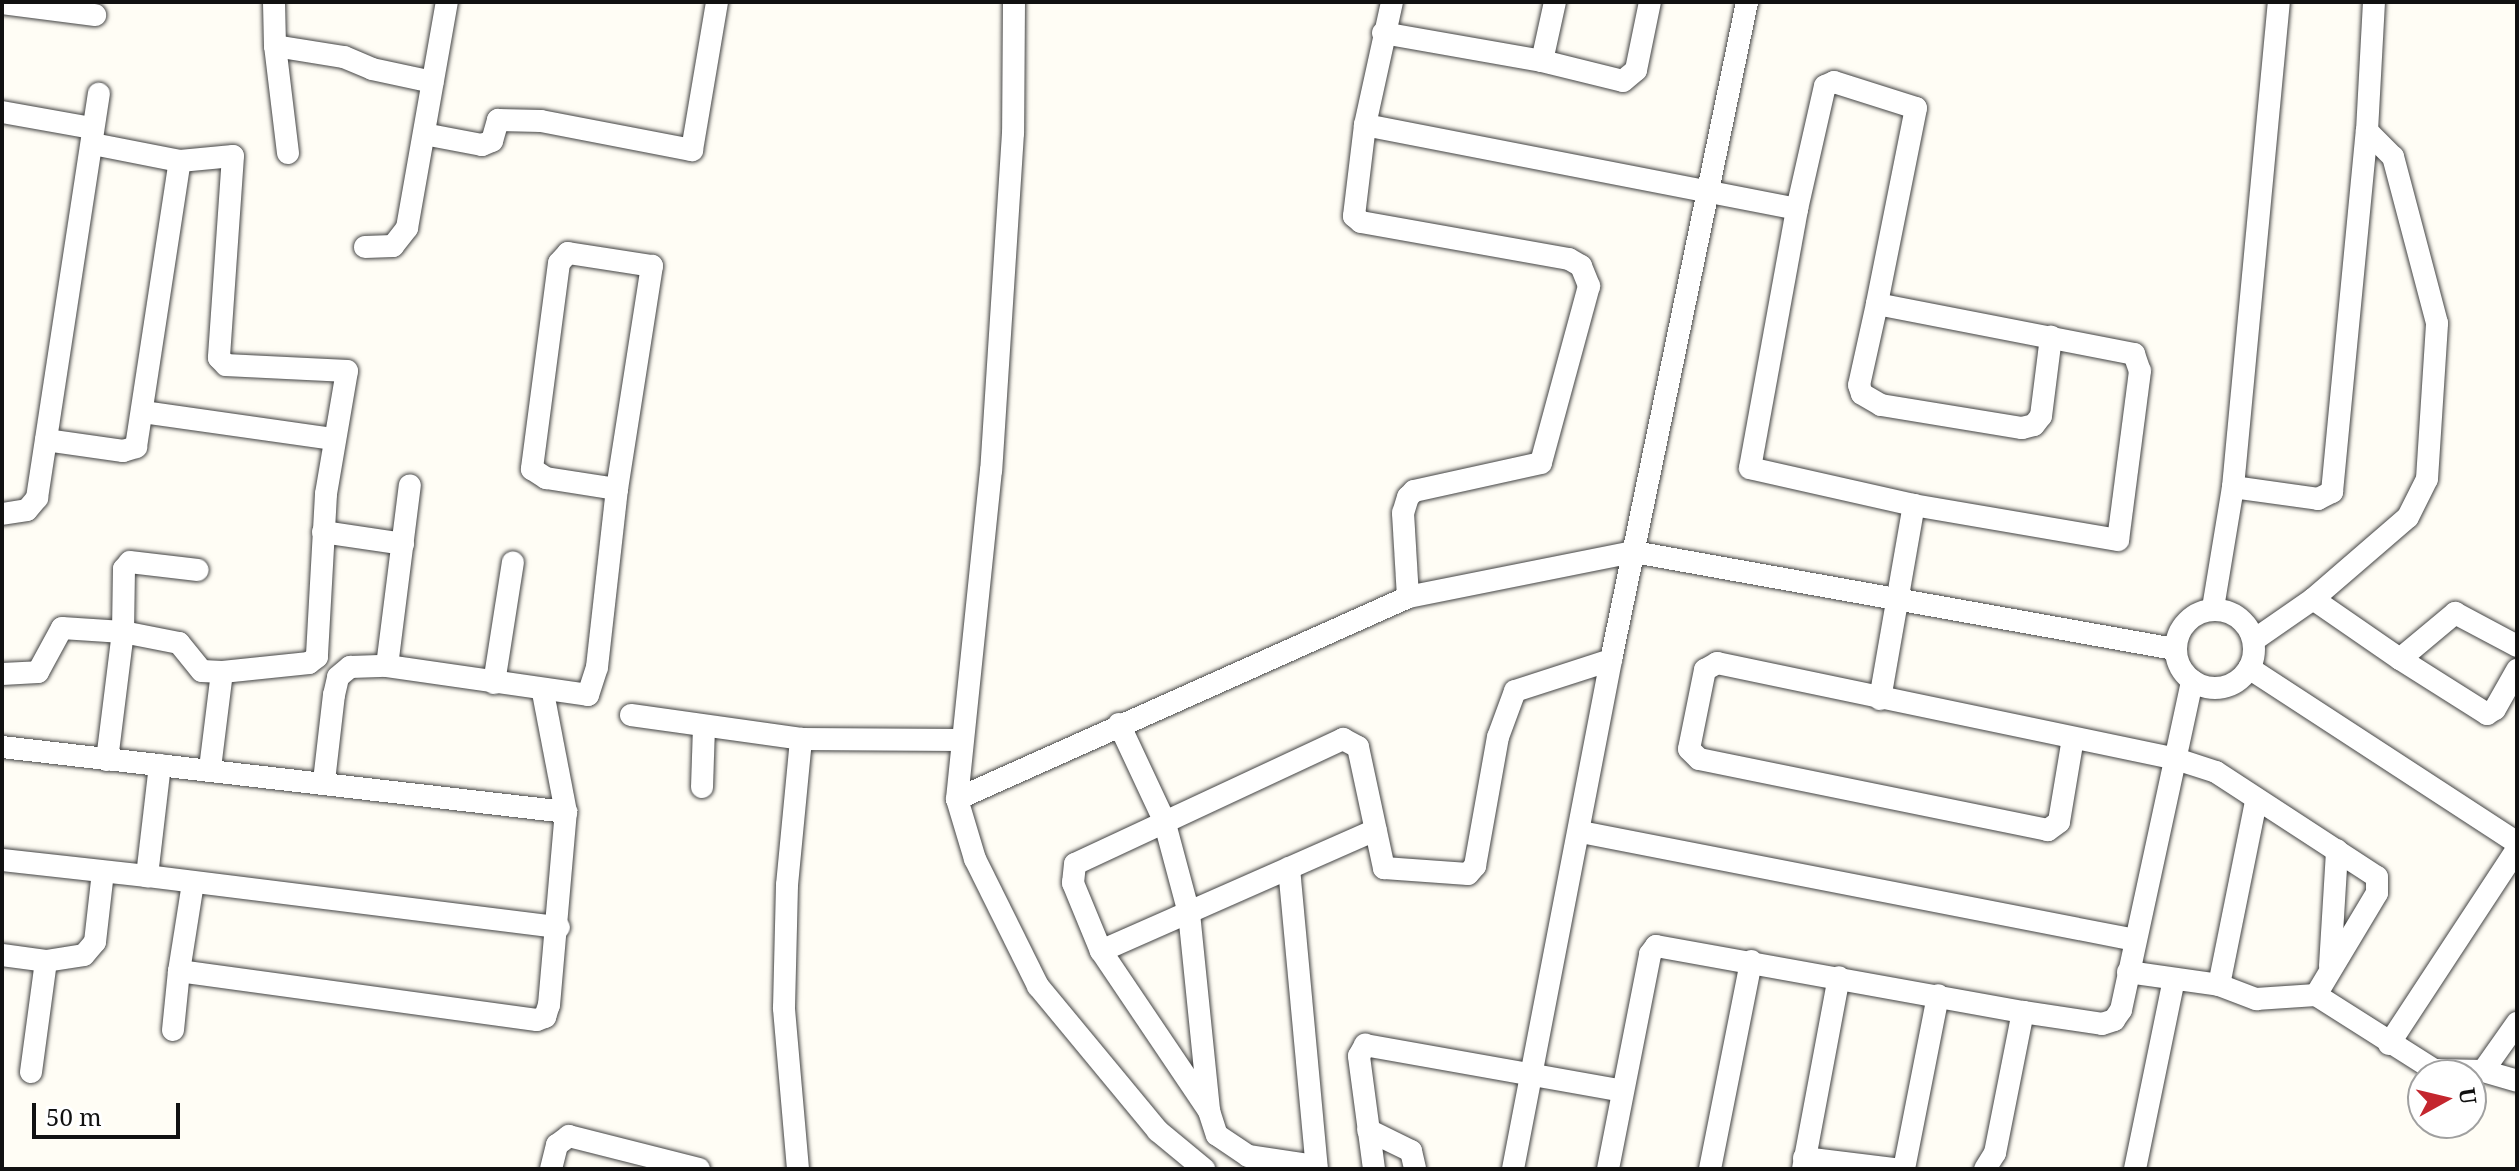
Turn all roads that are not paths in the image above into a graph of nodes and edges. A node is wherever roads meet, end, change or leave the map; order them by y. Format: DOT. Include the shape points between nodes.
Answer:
graph roads {
  1 [pos="274,2"];
  2 [pos="447,2"];
  3 [pos="717,2"];
  4 [pos="1014,2"];
  5 [pos="1392,2"];
  6 [pos="1555,2"];
  7 [pos="1650,2"];
  8 [pos="1747,2"];
  9 [pos="2279,2"];
  10 [pos="2374,2"];
  11 [pos="2,3"];
  12 [pos="95,15"];
  13 [pos="1383,33"];
  14 [pos="275,46"];
  15 [pos="1542,61"];
  16 [pos="433,82"];
  17 [pos="99,94"];
  18 [pos="2,112"];
  19 [pos="1365,125"];
  20 [pos="2367,131"];
  21 [pos="424,134"];
  22 [pos="92,136"];
  23 [pos="288,153"];
  24 [pos="180,161"];
  25 [pos="1705,189"];
  26 [pos="1797,209"];
  27 [pos="365,247"];
  28 [pos="1877,304"];
  29 [pos="2051,337"];
  30 [pos="143,412"];
  31 [pos="332,439"];
  32 [pos="46,440"];
  33 [pos="410,485"];
  34 [pos="2233,487"];
  35 [pos="617,489"];
  36 [pos="1914,505"];
  37 [pos="2,514"];
  38 [pos="323,532"];
  39 [pos="403,544"];
  40 [pos="1634,552"];
  41 [pos="513,562"];
  42 [pos="198,570"];
  43 [pos="1408,597"];
  44 [pos="2313,599"];
  45 [pos="1899,603"];
  46 [pos="2213,608"];
  47 [pos="123,632"];
  48 [pos="2254,640"];
  49 [pos="2517,646"];
  50 [pos="2174,649"];
  51 [pos="2400,659"];
  52 [pos="1611,660"];
  53 [pos="387,666"];
  54 [pos="2249,668"];
  55 [pos="2517,670"];
  56 [pos="222,672"];
  57 [pos="2,674"];
  58 [pos="2192,681"];
  59 [pos="494,683"];
  60 [pos="543,692"];
  61 [pos="1880,699"];
  62 [pos="631,715"];
  63 [pos="1119,724"];
  64 [pos="704,726"];
  65 [pos="2073,738"];
  66 [pos="801,739"];
  67 [pos="960,740"];
  68 [pos="2,747"];
  69 [pos="2173,758"];
  70 [pos="107,760"];
  71 [pos="160,765"];
  72 [pos="210,769"];
  73 [pos="324,781"];
  74 [pos="702,787"];
  75 [pos="957,799"];
  76 [pos="2256,801"];
  77 [pos="566,812"];
  78 [pos="1164,820"];
  79 [pos="1375,830"];
  80 [pos="1581,832"];
  81 [pos="2517,843"];
  82 [pos="2517,849"];
  83 [pos="2337,850"];
  84 [pos="2,860"];
  85 [pos="1289,868"];
  86 [pos="103,872"];
  87 [pos="147,876"];
  88 [pos="193,883"];
  89 [pos="1189,913"];
  90 [pos="559,927"];
  91 [pos="2135,940"];
  92 [pos="1101,951"];
  93 [pos="2,955"];
  94 [pos="46,961"];
  95 [pos="1751,961"];
  96 [pos="2330,967"];
  97 [pos="179,971"];
  98 [pos="2128,972"];
  99 [pos="1839,977"];
  100 [pos="2174,979"];
  101 [pos="2219,985"];
  102 [pos="1938,995"];
  103 [pos="2316,995"];
  104 [pos="2023,1012"];
  105 [pos="2517,1023"];
  106 [pos="173,1030"];
  107 [pos="2389,1044"];
  108 [pos="2415,1059"];
  109 [pos="2487,1065"];
  110 [pos="31,1072"];
  111 [pos="1532,1072"];
  112 [pos="2487,1072"];
  113 [pos="2517,1081"];
  114 [pos="1622,1091"];
  115 [pos="1209,1111"];
  116 [pos="1368,1130"];
  117 [pos="1804,1164"];
  118 [pos="1193,1165"];
  119 [pos="1316,1167"];
  120 [pos="551,1169"];
  121 [pos="699,1169"];
  122 [pos="798,1169"];
  123 [pos="1374,1169"];
  124 [pos="1415,1169"];
  125 [pos="1513,1169"];
  126 [pos="1608,1169"];
  127 [pos="1710,1169"];
  128 [pos="1893,1169"];
  129 [pos="1904,1169"];
  130 [pos="1985,1169"];
  131 [pos="2135,1169"];
  1 -- 14 [label="street"];
  2 -- 16 [label="street"];
  3 -- 21 [label="street" via="692,150 541,121 498,120 492,141 482,145"];
  4 -- 67 [label="street" via="1013,133 991,470"];
  5 -- 13 [label="street"];
  6 -- 15 [label="street"];
  7 -- 15 [label="street" via="1636,70 1629,79 1615,82"];
  8 -- 25 [label="street"];
  9 -- 34 [label="street"];
  10 -- 20 [label="street"];
  11 -- 12 [label="street"];
  13 -- 15 [label="street"];
  13 -- 19 [label="street"];
  14 -- 16 [label="street" via="344,57"];
  14 -- 23 [label="street"];
  16 -- 21 [label="street"];
  17 -- 22 [label="street"];
  18 -- 22 [label="street"];
  19 -- 25 [label="street"];
  19 -- 43 [label="street" via="1351,206 1361,222 1569,259 1581,266 1589,286 1541,463 1414,491 1408,497 1403,513"];
  20 -- 34 [label="street" via="2332,492 2318,499"];
  20 -- 44 [label="street" via="2393,157 2437,323 2426,484 2408,517"];
  21 -- 27 [label="street" via="402,239 393,246"];
  22 -- 24 [label="street"];
  22 -- 32 [label="street"];
  24 -- 30 [label="street"];
  24 -- 31 [label="street" via="233,156 219,358 226,365 347,371"];
  25 -- 26 [label="street"];
  25 -- 40 [label="street"];
  26 -- 28 [label="street" via="1829,83 1916,108"];
  26 -- 36 [label="street" via="1750,468"];
  28 -- 29 [label="street"];
  28 -- 29 [label="street" via="1859,385 1862,394 1881,405 2022,428 2034,425 2041,416"];
  29 -- 36 [label="street" via="2126,349 2138,362 2118,540"];
  30 -- 31 [label="street"];
  30 -- 32 [label="street" via="136,447 129,451"];
  31 -- 38 [label="street"];
  32 -- 37 [label="street" via="33,506"];
  33 -- 39 [label="street"];
  34 -- 46 [label="street"];
  35 -- 35 [label="street" via="652,266 568,253 559,263 532,469 546,478"];
  35 -- 60 [label="street" via="597,667 588,695"];
  36 -- 45 [label="street"];
  38 -- 39 [label="street"];
  38 -- 56 [label="street" via="315,661"];
  39 -- 53 [label="street"];
  40 -- 43 [label="street"];
  40 -- 45 [label="street"];
  40 -- 52 [label="street"];
  41 -- 59 [label="street"];
  42 -- 47 [label="street" via="127,564"];
  43 -- 63 [label="street"];
  44 -- 48 [label="street"];
  44 -- 51 [label="street"];
  45 -- 50 [label="street"];
  45 -- 61 [label="street"];
  46 -- 48 [label="street" via="2246,623"];
  46 -- 50 [label="street" via="2185,620"];
  47 -- 56 [label="street" via="179,643 202,671"];
  47 -- 57 [label="street" via="62,628 38,672"];
  47 -- 70 [label="street"];
  48 -- 54 [label="street"];
  49 -- 51 [label="street" via="2455,613"];
  50 -- 58 [label="street"];
  51 -- 55 [label="street" via="2487,714"];
  52 -- 79 [label="street" via="1515,691 1498,737 1471,872 1387,870 1381,864"];
  52 -- 80 [label="street"];
  53 -- 59 [label="street"];
  53 -- 73 [label="street" via="350,667 338,677"];
  54 -- 58 [label="street" via="2223,686"];
  54 -- 81 [label="street"];
  56 -- 72 [label="street"];
  58 -- 69 [label="street"];
  59 -- 60 [label="street"];
  60 -- 77 [label="street"];
  61 -- 65 [label="street"];
  61 -- 65 [label="street" via="1717,663 1705,670 1689,749 1699,759 2048,830 2059,822"];
  62 -- 64 [label="street"];
  63 -- 75 [label="street"];
  63 -- 78 [label="street"];
  64 -- 66 [label="street"];
  64 -- 74 [label="street"];
  65 -- 69 [label="street"];
  66 -- 67 [label="street"];
  66 -- 122 [label="street" via="787,885 784,1008"];
  67 -- 75 [label="street"];
  68 -- 70 [label="street"];
  69 -- 76 [label="street" via="2216,772"];
  69 -- 91 [label="street"];
  70 -- 71 [label="street"];
  71 -- 72 [label="street"];
  71 -- 87 [label="street"];
  72 -- 73 [label="street"];
  73 -- 77 [label="street"];
  75 -- 118 [label="street" via="975,859 1038,986 1122,1091"];
  76 -- 83 [label="street"];
  76 -- 101 [label="street"];
  77 -- 90 [label="street"];
  78 -- 79 [label="street" via="1343,739 1358,747"];
  78 -- 89 [label="street"];
  78 -- 92 [label="street" via="1075,864 1073,883"];
  79 -- 85 [label="street"];
  80 -- 91 [label="street"];
  80 -- 111 [label="street"];
  82 -- 107 [label="street"];
  83 -- 96 [label="street"];
  83 -- 96 [label="street" via="2371,870 2379,885"];
  84 -- 86 [label="street"];
  85 -- 89 [label="street"];
  85 -- 119 [label="street"];
  86 -- 87 [label="street"];
  86 -- 94 [label="street" via="95,942 84,955"];
  87 -- 88 [label="street"];
  88 -- 90 [label="street"];
  88 -- 97 [label="street"];
  89 -- 92 [label="street"];
  89 -- 115 [label="street"];
  90 -- 97 [label="street" via="548,1012 537,1020"];
  91 -- 98 [label="street"];
  92 -- 115 [label="street"];
  93 -- 94 [label="street"];
  94 -- 110 [label="street"];
  95 -- 99 [label="street"];
  95 -- 114 [label="street" via="1668,944 1652,950"];
  95 -- 127 [label="street"];
  96 -- 103 [label="street"];
  97 -- 106 [label="street"];
  98 -- 100 [label="street"];
  98 -- 104 [label="street" via="2114,1020 2102,1024"];
  99 -- 102 [label="street"];
  99 -- 117 [label="street"];
  100 -- 101 [label="street"];
  100 -- 131 [label="street"];
  101 -- 103 [label="street" via="2256,999"];
  102 -- 104 [label="street"];
  102 -- 129 [label="street"];
  103 -- 107 [label="street"];
  104 -- 130 [label="street" via="1995,1153"];
  105 -- 109 [label="street"];
  107 -- 108 [label="street"];
  111 -- 114 [label="street"];
  111 -- 116 [label="street" via="1365,1045 1359,1056"];
  111 -- 125 [label="street"];
  112 -- 113 [label="street"];
  114 -- 126 [label="street"];
  115 -- 119 [label="street" via="1217,1135 1239,1151"];
  116 -- 123 [label="street"];
  116 -- 124 [label="street" via="1411,1151"];
  117 -- 128 [label="street"];
  120 -- 121 [label="street" via="557,1145 569,1136"];
}
